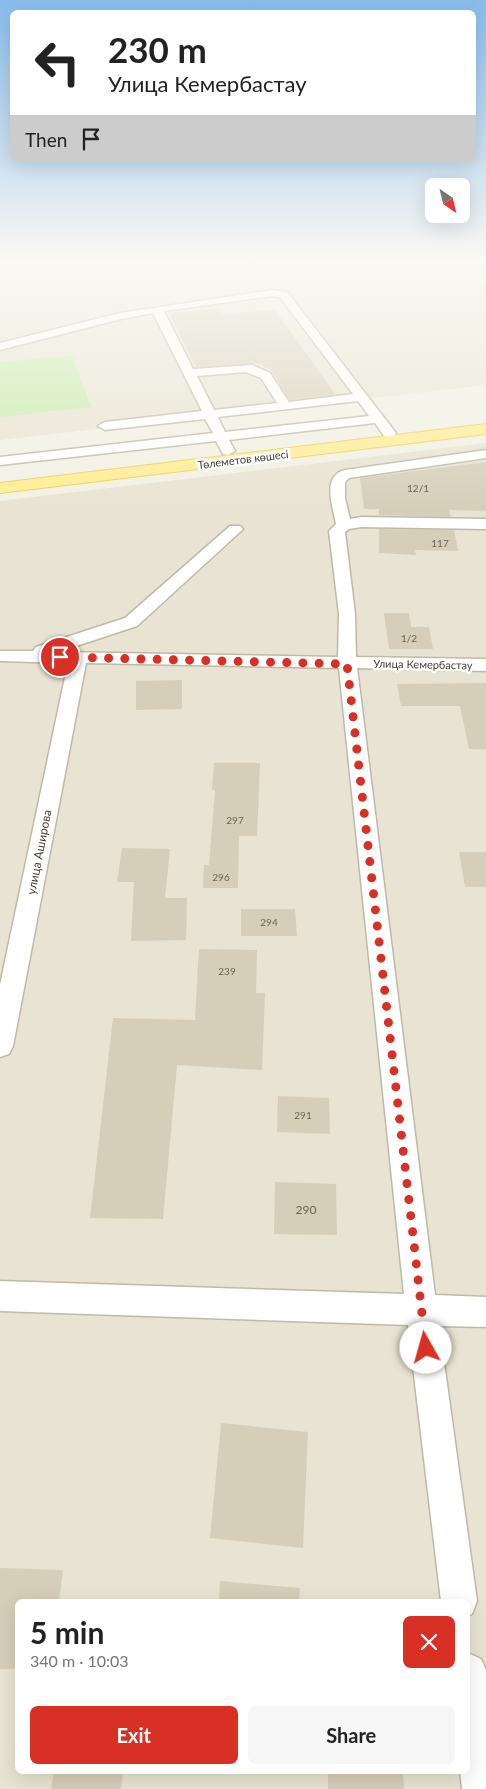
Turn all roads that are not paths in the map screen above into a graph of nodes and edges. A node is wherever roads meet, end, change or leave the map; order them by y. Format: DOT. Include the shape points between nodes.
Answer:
graph roads {
  1 [pos="17,342"];
  2 [pos="174,342"];
  3 [pos="321,342"];
  4 [pos="0,347"];
  5 [pos="189,373"];
  6 [pos="363,397"];
  7 [pos="285,406"];
  8 [pos="210,414"];
  9 [pos="486,421"];
  10 [pos="105,426"];
  11 [pos="384,426"];
  12 [pos="486,429"];
  13 [pos="225,444"];
  14 [pos="486,454"];
  15 [pos="0,462"];
  16 [pos="0,478"];
  17 [pos="0,488"];
  18 [pos="486,524"];
  19 [pos="344,525"];
  20 [pos="235,529"];
  21 [pos="0,656"];
  22 [pos="24,656"];
  23 [pos="78,657"];
  24 [pos="347,664"];
  25 [pos="486,665"];
  26 [pos="0,1046"];
  27 [pos="0,1296"];
  28 [pos="421,1310"];
  29 [pos="486,1312"];
  30 [pos="458,1599"];
  31 [pos="470,1689"];
  32 [pos="482,1789"];
  1 -- 4 [label="street"];
  2 -- 5 [label="street"];
  3 -- 6 [label="street"];
  5 -- 7 [label="street" via="248,368 266,376"];
  5 -- 8 [label="street"];
  6 -- 7 [label="street"];
  6 -- 11 [label="street"];
  7 -- 8 [label="street"];
  8 -- 10 [label="street"];
  8 -- 13 [label="street"];
  9 -- 11 [label="main road, Төлеметов көшесі"];
  11 -- 13 [label="main road, Төлеметов көшесі"];
  12 -- 17 [label="main road, Төлеметов көшесі"];
  13 -- 15 [label="street"];
  13 -- 16 [label="main road, Төлеметов көшесі"];
  14 -- 19 [label="street" via="345,474 338,481"];
  18 -- 19 [label="street" via="361,522"];
  19 -- 24 [label="street" via="337,531 346,614"];
  20 -- 22 [label="street" via="131,622"];
  21 -- 22 [label="street, Улица Кемербастау"];
  22 -- 23 [label="street, Улица Кемербастау"];
  23 -- 24 [label="street, Улица Кемербастау"];
  23 -- 26 [label="street, улица Аширова"];
  24 -- 25 [label="street, Улица Кемербастау"];
  24 -- 28 [label="street"];
  27 -- 28 [label="street"];
  28 -- 29 [label="street"];
  28 -- 30 [label="street"];
  31 -- 32 [label="street"];
}
